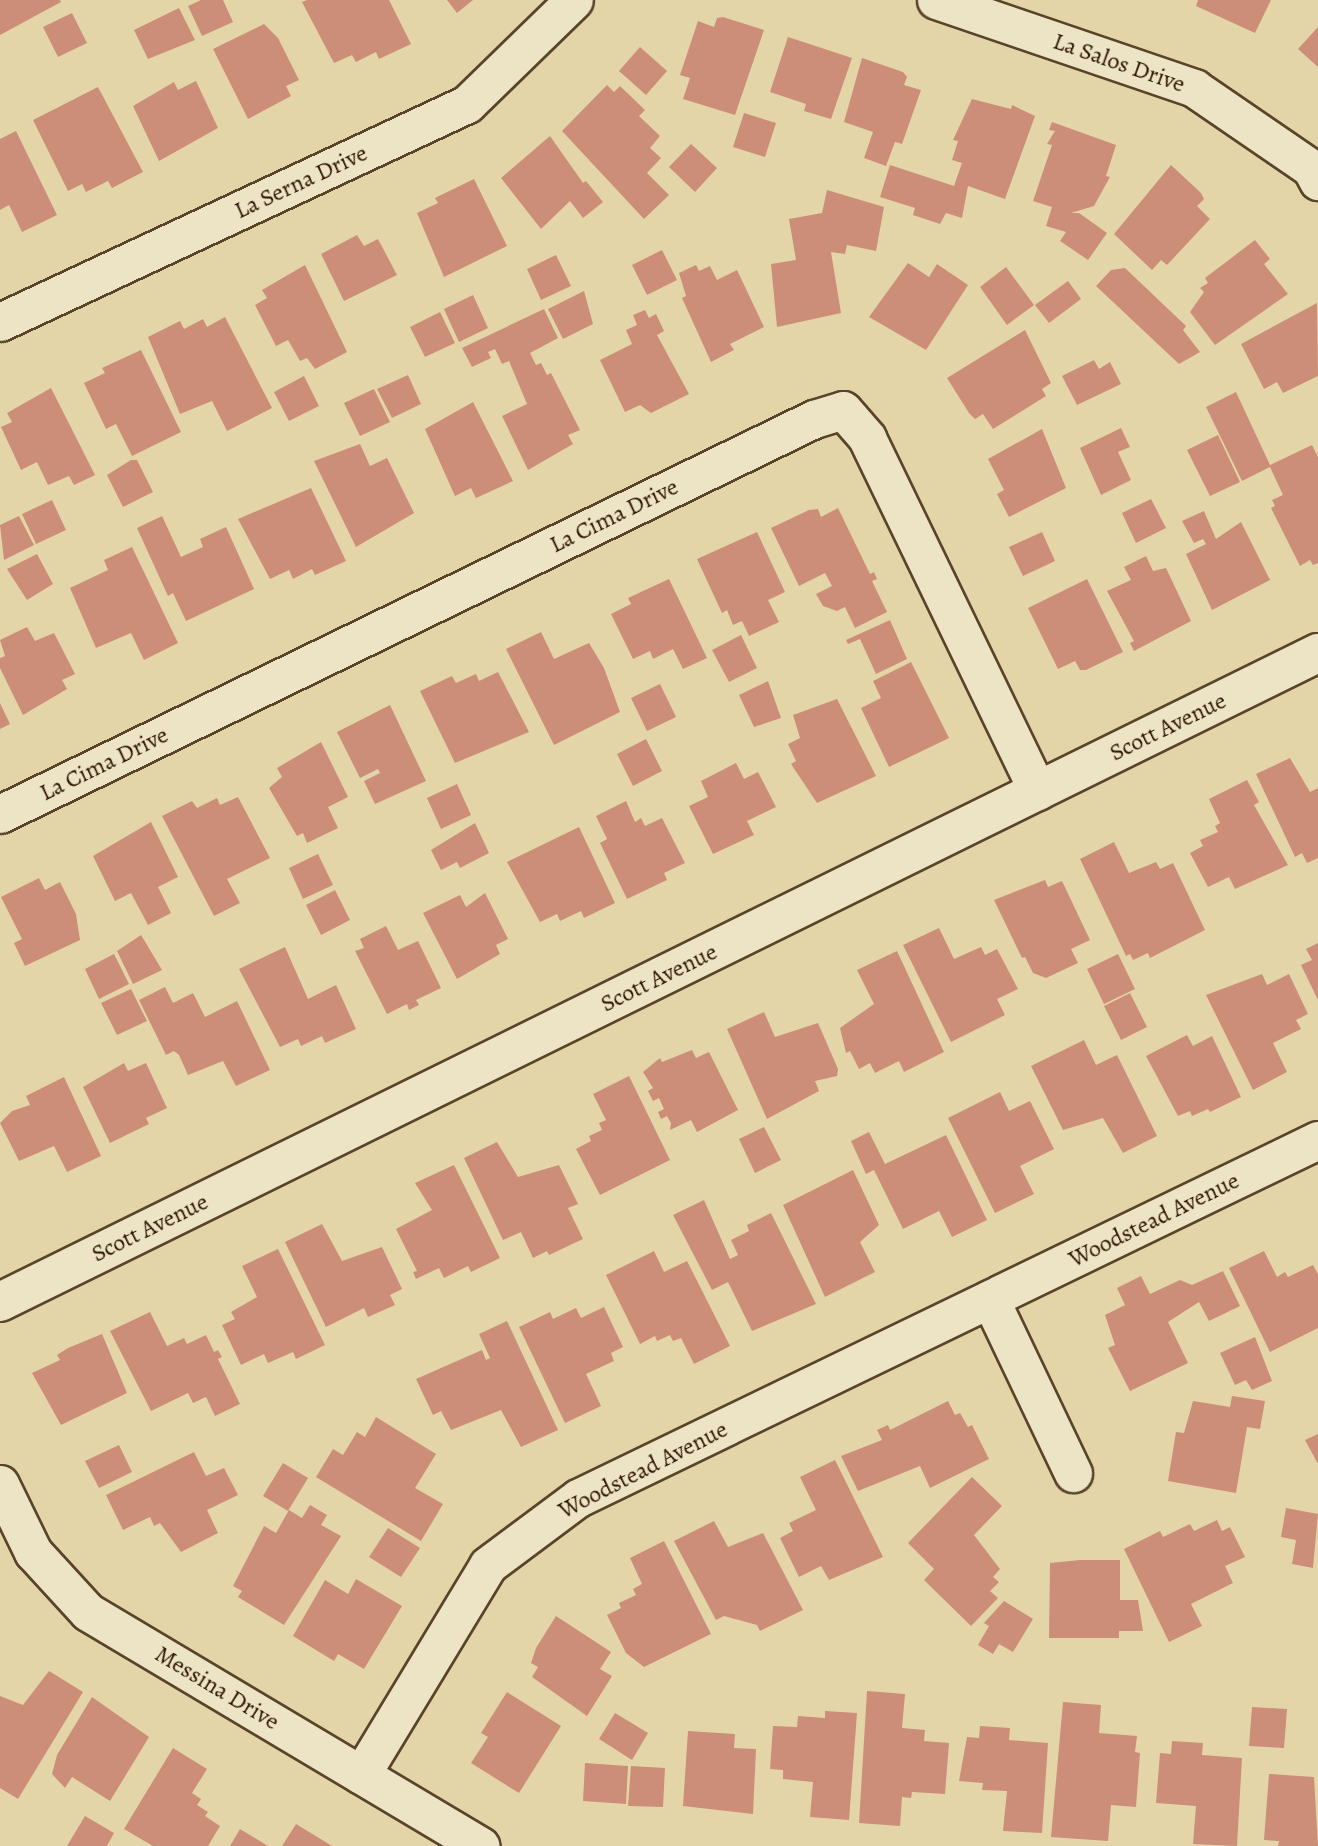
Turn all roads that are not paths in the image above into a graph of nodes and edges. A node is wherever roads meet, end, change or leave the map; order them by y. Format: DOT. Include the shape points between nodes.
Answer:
graph roads {
  1 [pos="573,0"];
  2 [pos="936,0"];
  3 [pos="1318,181"];
  4 [pos="0,322"];
  5 [pos="1318,653"];
  6 [pos="1038,791"];
  7 [pos="0,814"];
  8 [pos="1318,1140"];
  9 [pos="990,1300"];
  10 [pos="0,1302"];
  11 [pos="1073,1473"];
  12 [pos="0,1484"];
  13 [pos="361,1774"];
  14 [pos="480,1846"];
  1 -- 4 [label="street, La Serna Drive" via="467,104"];
  2 -- 3 [label="street, La Salos Drive" via="1194,88 1311,168"];
  5 -- 6 [label="street, Scott Avenue"];
  6 -- 7 [label="street, La Cima Drive" via="867,438 843,410 801,425"];
  6 -- 10 [label="street, Scott Avenue"];
  8 -- 9 [label="street, Woodstead Avenue"];
  9 -- 11 [label="street"];
  9 -- 13 [label="street, Woodstead Avenue" via="578,1498 516,1541 488,1565"];
  12 -- 13 [label="street, Messina Drive" via="33,1552 88,1612"];
  13 -- 14 [label="street, Messina Drive"];
}
